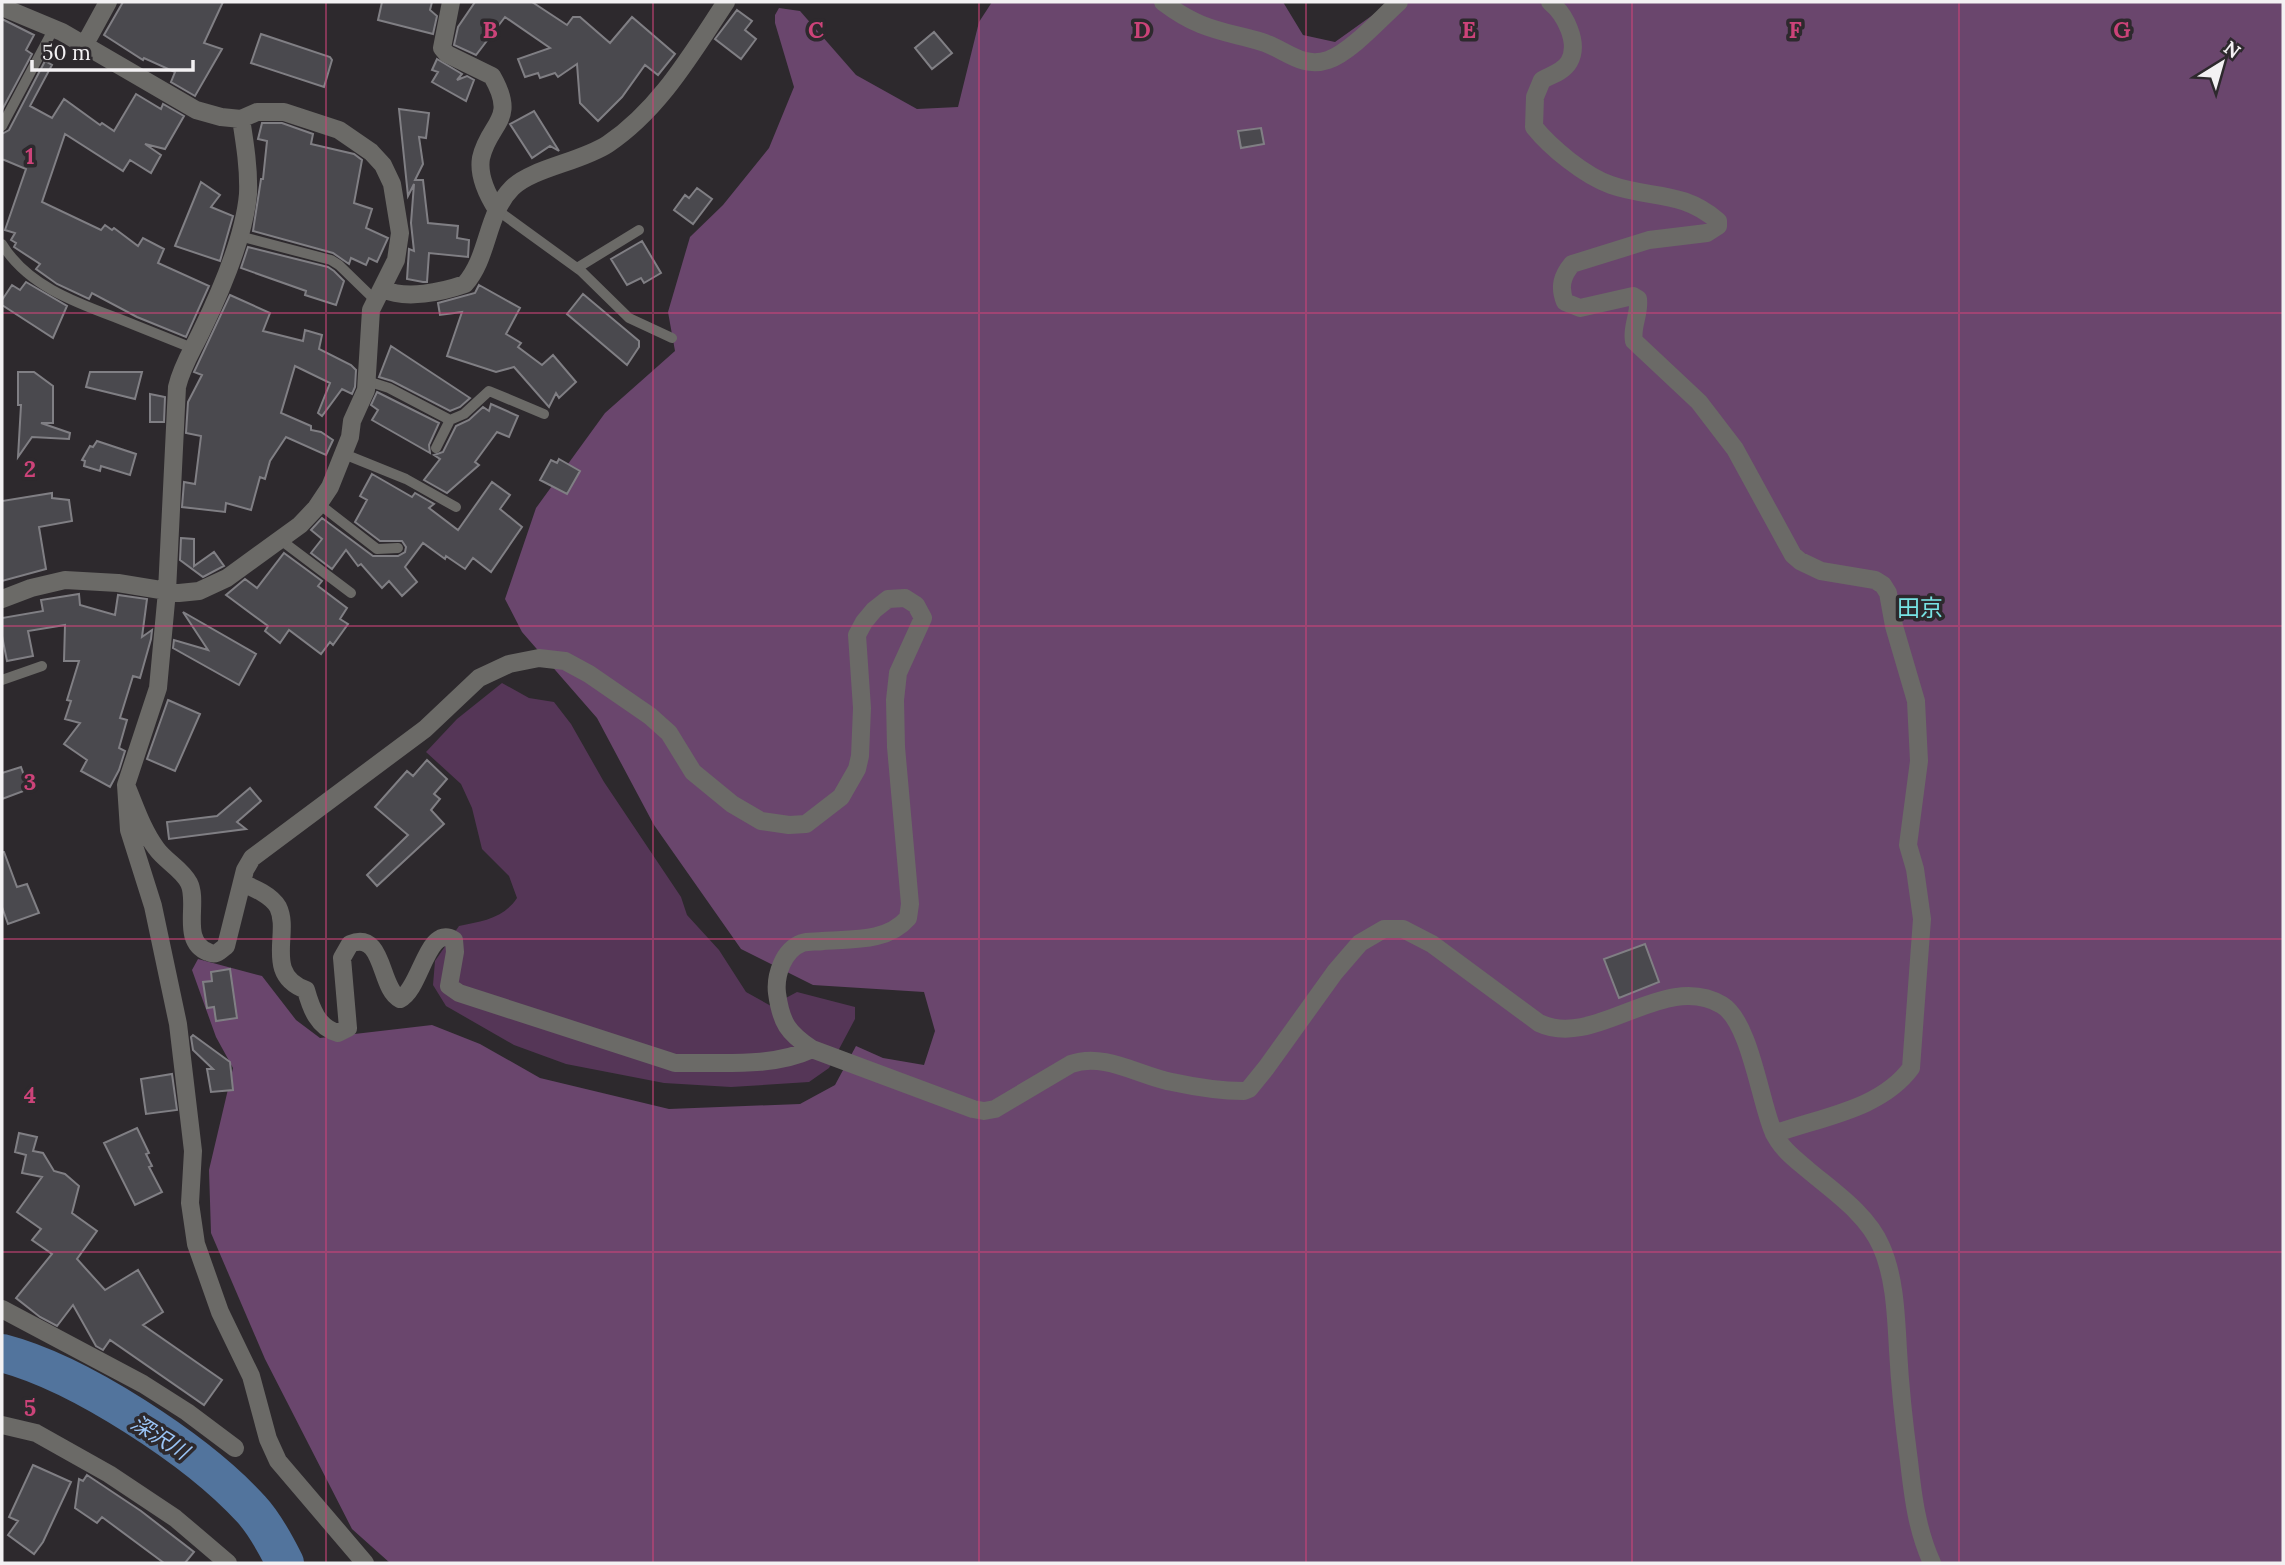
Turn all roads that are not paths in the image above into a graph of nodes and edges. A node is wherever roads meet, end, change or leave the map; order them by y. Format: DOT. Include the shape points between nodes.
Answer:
graph roads {
  1 [pos="108,2"];
  2 [pos="451,2"];
  3 [pos="726,2"];
  4 [pos="1163,2"];
  5 [pos="1399,2"];
  6 [pos="1550,2"];
  7 [pos="2,7"];
  8 [pos="54,28"];
  9 [pos="85,44"];
  10 [pos="241,119"];
  11 [pos="2,126"];
  12 [pos="498,210"];
  13 [pos="639,230"];
  14 [pos="239,236"];
  15 [pos="2,244"];
  16 [pos="577,268"];
  17 [pos="379,295"];
  18 [pos="672,338"];
  19 [pos="192,348"];
  20 [pos="367,381"];
  21 [pos="544,414"];
  22 [pos="450,420"];
  23 [pos="436,448"];
  24 [pos="344,454"];
  25 [pos="318,504"];
  26 [pos="456,508"];
  27 [pos="282,541"];
  28 [pos="398,548"];
  29 [pos="167,591"];
  30 [pos="351,593"];
  31 [pos="2,600"];
  32 [pos="42,666"];
  33 [pos="2,680"];
  34 [pos="126,785"];
  35 [pos="242,883"];
  36 [pos="812,1049"];
  37 [pos="1774,1134"];
  38 [pos="2,1309"];
  39 [pos="2,1424"];
  40 [pos="234,1448"];
  41 [pos="228,1563"];
  42 [pos="365,1563"];
  43 [pos="1932,1563"];
  1 -- 9 [label="street"];
  2 -- 12 [label="street" via="442,48 492,76 503,101 480,161 489,197"];
  3 -- 12 [label="street" via="647,113 608,144 527,178 511,189"];
  4 -- 5 [label="street" via="1210,30 1264,43 1298,61 1318,63 1348,48"];
  6 -- 37 [label="street" via="1566,20 1573,42 1571,60 1542,80 1535,97 1534,127 1547,143 1593,176 1612,185 1685,200 1718,221 1707,233 1649,240 1572,264 1562,281 1565,302 1580,308 1633,296 1638,299 1634,341 1699,402 1735,449 1793,555 1821,571 1883,584 1916,701 1919,761 1908,845 1922,919 1910,1068 1878,1098"];
  7 -- 8 [label="street"];
  8 -- 9 [label="street"];
  8 -- 11 [label="lane"];
  9 -- 10 [label="street" via="196,110"];
  10 -- 14 [label="street" via="248,194"];
  10 -- 17 [label="street" via="257,112 284,112 311,120 339,130 383,165 392,184 400,233 396,260"];
  12 -- 16 [label="lane"];
  12 -- 17 [label="street" via="466,284"];
  13 -- 16 [label="lane"];
  14 -- 17 [label="lane" via="331,260"];
  14 -- 19 [label="street"];
  15 -- 19 [label="lane" via="23,270 57,294"];
  16 -- 18 [label="lane" via="629,318"];
  17 -- 20 [label="street" via="371,310"];
  19 -- 29 [label="street" via="177,387"];
  20 -- 22 [label="lane"];
  20 -- 24 [label="street"];
  21 -- 22 [label="lane" via="489,391 464,414"];
  22 -- 23 [label="lane"];
  24 -- 25 [label="street"];
  24 -- 26 [label="lane" via="406,479"];
  25 -- 27 [label="street"];
  25 -- 28 [label="lane" via="377,549"];
  27 -- 29 [label="street" via="199,591"];
  27 -- 30 [label="lane"];
  29 -- 31 [label="street" via="65,580 31,587"];
  29 -- 34 [label="street" via="158,688"];
  32 -- 33 [label="lane"];
  34 -- 35 [label="street" via="157,850 190,884 194,937 201,949 211,954 226,946"];
  34 -- 42 [label="street" via="129,830 153,906 178,1024 194,1151 190,1203 196,1244 220,1312 251,1376 278,1461"];
  35 -- 36 [label="street" via="269,897 277,907 279,952 286,975 306,990 317,1019 329,1031 348,1028 342,958 350,944 367,943 393,995 400,999 412,988 436,940 451,937 455,952 449,986 459,993 675,1063 762,1061 797,1057"];
  35 -- 36 [label="street" via="253,858 425,729 479,678 509,664 539,658 565,661 650,716 669,733 692,772 732,804 761,821 806,824 841,797 857,769 862,708 857,635 888,599 905,598 923,618 898,673 895,700 908,918 892,933 802,943 786,956 777,987 779,1007 789,1031"];
  36 -- 37 [label="street" via="984,1111 1082,1060 1171,1082 1244,1091 1360,943 1373,933 1394,927 1432,944 1548,1028 1577,1028 1675,998 1694,996 1724,1006 1741,1031"];
  37 -- 43 [label="street" via="1790,1154 1850,1205 1881,1245 1894,1298 1901,1400 1918,1528"];
  38 -- 40 [label="street" via="143,1384"];
  39 -- 41 [label="street" via="36,1433 109,1474 175,1517"];
}
